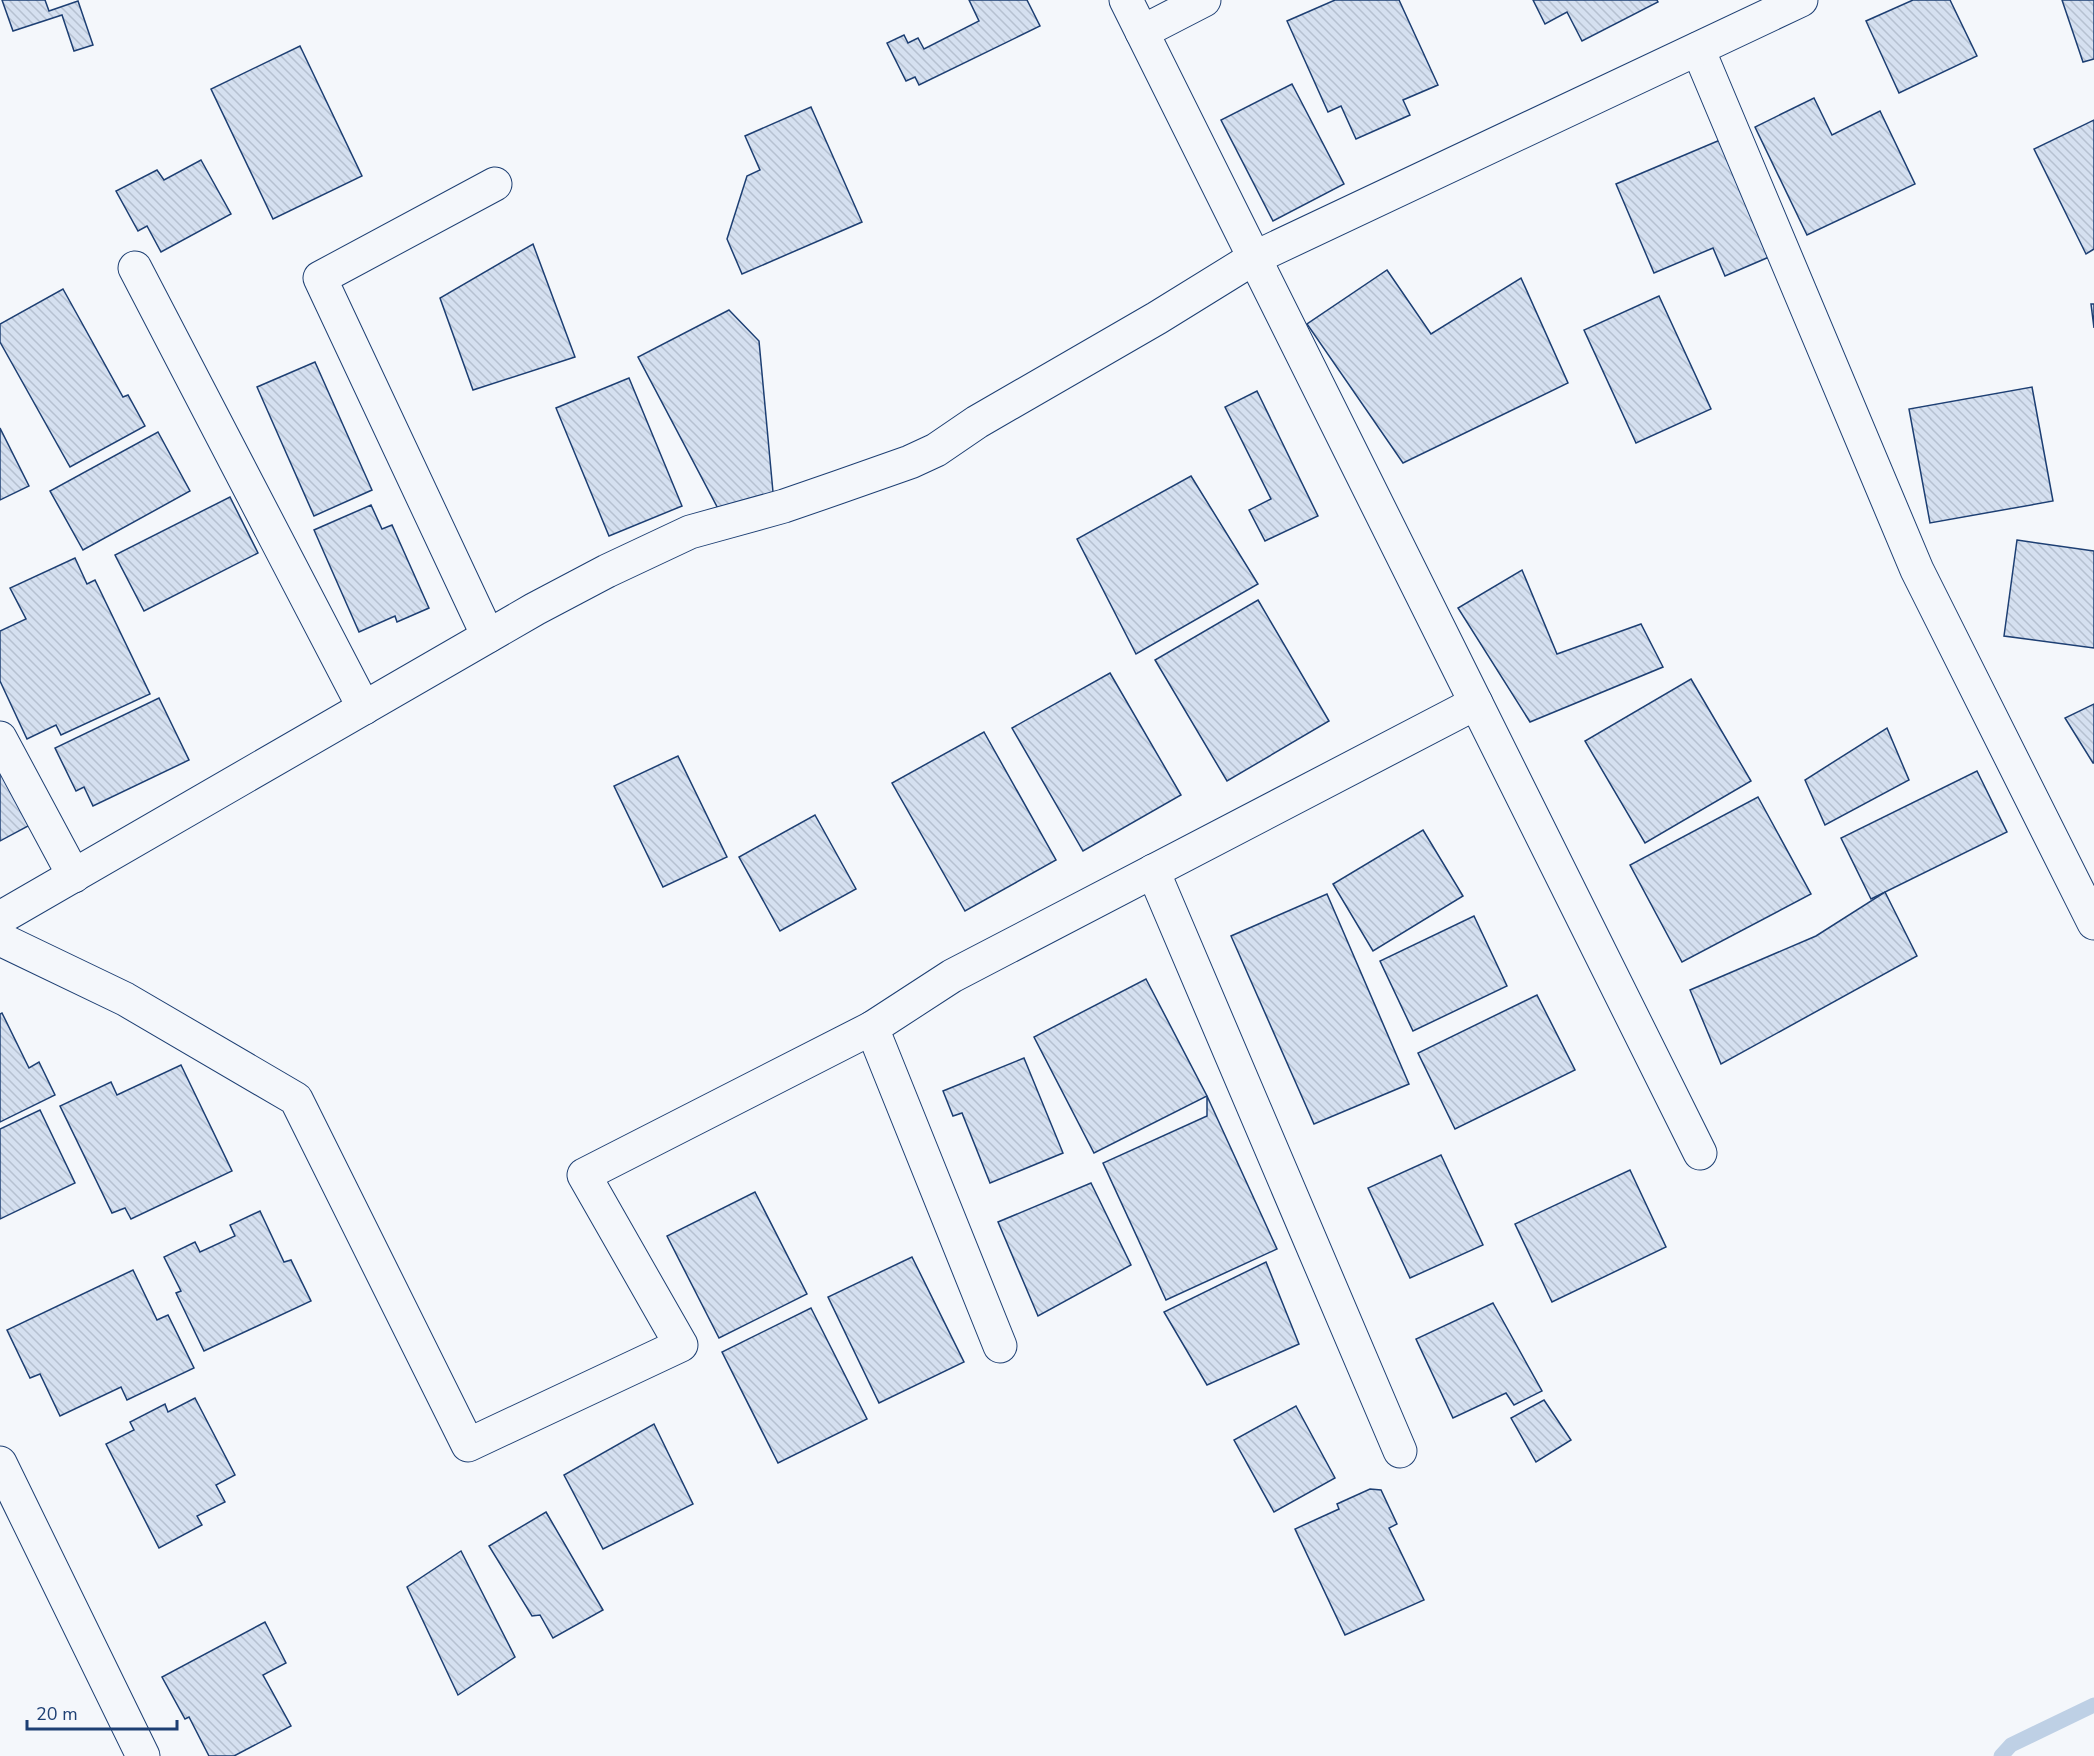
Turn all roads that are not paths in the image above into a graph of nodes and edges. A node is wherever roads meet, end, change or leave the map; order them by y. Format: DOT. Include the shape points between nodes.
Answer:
graph roads {
  1 [pos="1126,0"];
  2 [pos="1204,0"];
  3 [pos="1801,0"];
  4 [pos="1142,32"];
  5 [pos="1698,49"];
  6 [pos="495,184"];
  7 [pos="1254,258"];
  8 [pos="135,268"];
  9 [pos="488,636"];
  10 [pos="1476,703"];
  11 [pos="364,708"];
  12 [pos="0,738"];
  13 [pos="1153,871"];
  14 [pos="74,876"];
  15 [pos="0,918"];
  16 [pos="2094,923"];
  17 [pos="0,939"];
  18 [pos="872,1028"];
  19 [pos="1700,1153"];
  20 [pos="999,1346"];
  21 [pos="1400,1451"];
  22 [pos="0,1463"];
  23 [pos="143,1756"];
  1 -- 4 [label="street"];
  2 -- 4 [label="street"];
  3 -- 5 [label="street"];
  4 -- 7 [label="street"];
  5 -- 7 [label="street"];
  5 -- 16 [label="street" via="1917,570"];
  6 -- 9 [label="street" via="320,278"];
  7 -- 9 [label="street" via="936,450 828,491 690,532 607,571"];
  7 -- 10 [label="street"];
  8 -- 11 [label="street"];
  9 -- 11 [label="street"];
  10 -- 13 [label="street"];
  10 -- 19 [label="street"];
  11 -- 14 [label="street"];
  12 -- 14 [label="street"];
  13 -- 18 [label="street" via="952,976"];
  13 -- 21 [label="street"];
  14 -- 15 [label="street"];
  17 -- 18 [label="street" via="125,999 296,1099 468,1445 681,1345 584,1175"];
  18 -- 20 [label="street"];
  22 -- 23 [label="street"];
}
